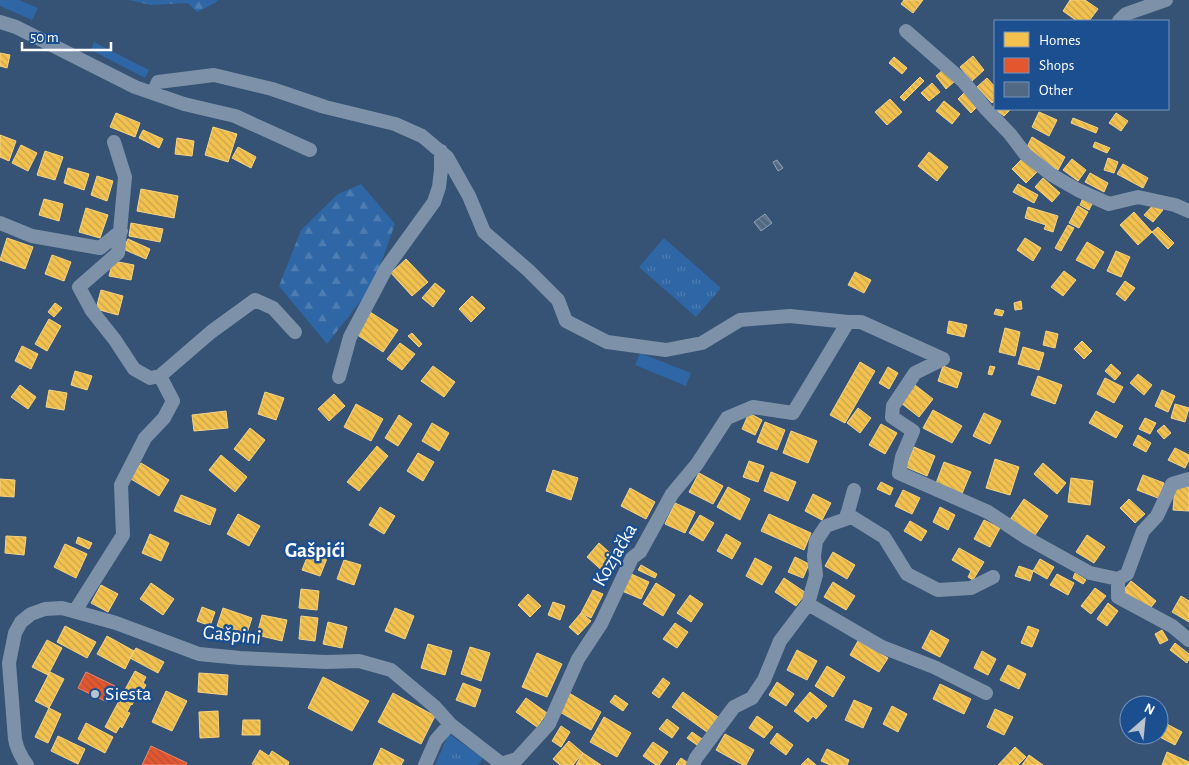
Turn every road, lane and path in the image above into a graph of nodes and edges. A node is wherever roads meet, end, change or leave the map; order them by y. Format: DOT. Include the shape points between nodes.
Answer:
graph roads {
  1 [pos="1166,0"];
  2 [pos="1120,20"];
  3 [pos="0,22"];
  4 [pos="906,31"];
  5 [pos="153,93"];
  6 [pos="114,142"];
  7 [pos="310,150"];
  8 [pos="441,151"];
  9 [pos="1189,211"];
  10 [pos="0,223"];
  11 [pos="121,231"];
  12 [pos="848,322"];
  13 [pos="295,332"];
  14 [pos="160,376"];
  15 [pos="339,378"];
  16 [pos="1189,479"];
  17 [pos="854,490"];
  18 [pos="847,514"];
  19 [pos="993,577"];
  20 [pos="1118,580"];
  21 [pos="808,604"];
  22 [pos="75,611"];
  23 [pos="1189,640"];
  24 [pos="986,694"];
  25 [pos="450,724"];
  26 [pos="502,764"];
  27 [pos="27,765"];
  28 [pos="425,765"];
  29 [pos="693,765"];
  1 -- 2 [label="street" via="1126,14"];
  3 -- 5 [label="street"];
  4 -- 9 [label="street" via="963,81 1026,155 1052,175 1109,204 1138,197"];
  5 -- 7 [label="street" via="234,116"];
  5 -- 8 [label="street" via="158,82 214,75 395,124 422,136"];
  6 -- 11 [label="street" via="125,177"];
  8 -- 12 [label="street" via="469,196 484,232 558,300 566,321 607,342 666,350 702,343 740,320 790,316"];
  8 -- 15 [label="street" via="439,187 434,202 387,268 350,337"];
  10 -- 11 [label="street" via="32,236 100,248"];
  11 -- 14 [label="street" via="118,253 79,287 92,311 134,369 150,378"];
  12 -- 20 [label="street" via="861,322 943,359 915,373 893,406 892,417 913,430 899,473 988,512 1090,573"];
  12 -- 26 [label="street, Kozjačka" via="793,413 753,406 727,418 697,464 672,494 640,552 632,558 601,624 578,659 549,724 517,759"];
  13 -- 14 [label="street" via="273,308 255,300"];
  14 -- 22 [label="street" via="173,401 164,418 145,438 121,485 123,535"];
  16 -- 20 [label="street" via="1172,484 1157,516 1143,531 1127,574"];
  17 -- 18 [label="street"];
  18 -- 19 [label="street" via="884,537 908,574 938,590 971,588"];
  18 -- 21 [label="street" via="846,519 826,526 816,541 816,575"];
  20 -- 23 [label="street" via="1118,597 1172,626"];
  21 -- 24 [label="street" via="882,647 934,667"];
  21 -- 29 [label="street" via="780,640 764,680 752,698 734,707"];
  22 -- 25 [label="street, Gašpini" via="199,654 359,661 391,670"];
  22 -- 27 [label="street, Gašpini" via="45,608 21,622 15,633 9,663 14,732 17,748"];
  25 -- 26 [label="street, Gašpini"];
  25 -- 28 [label="street" via="436,740"];
}
